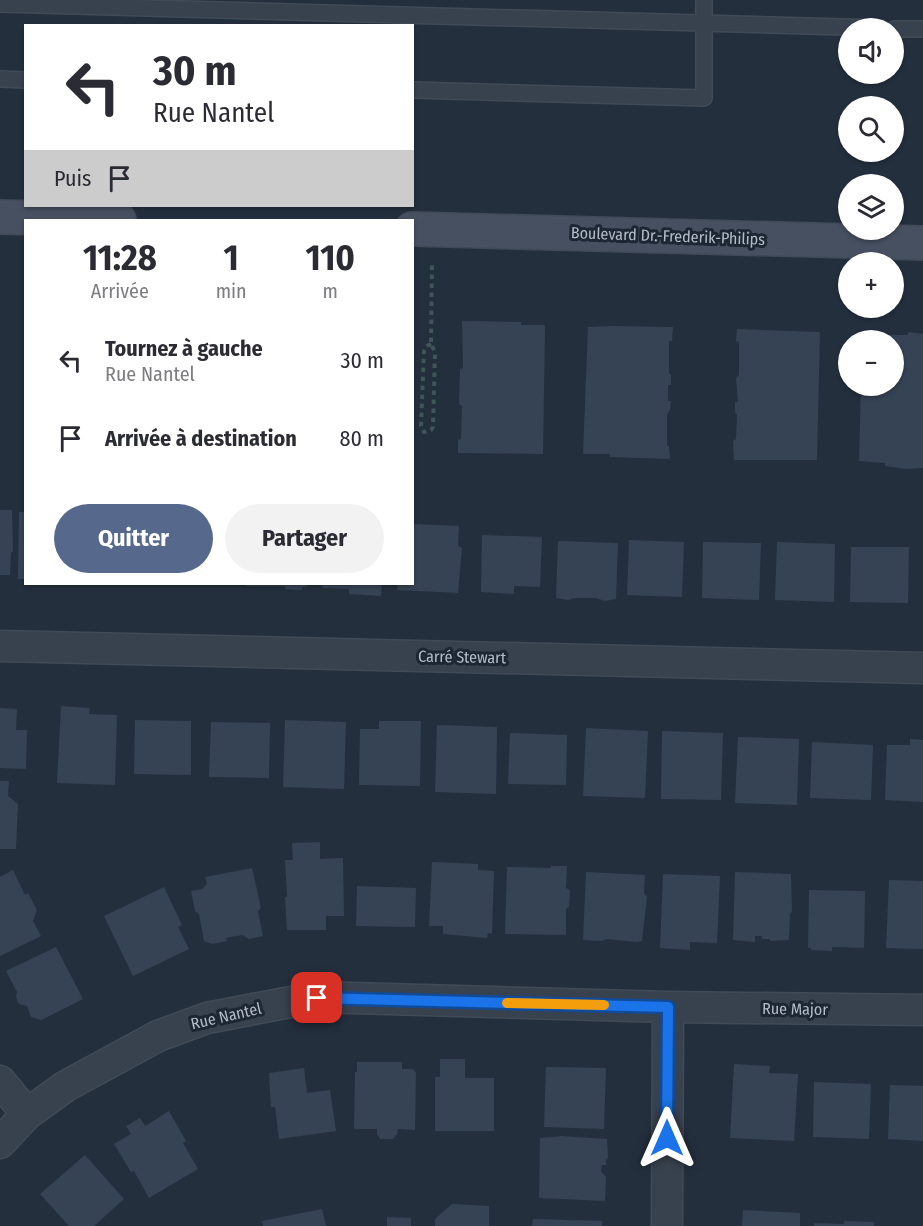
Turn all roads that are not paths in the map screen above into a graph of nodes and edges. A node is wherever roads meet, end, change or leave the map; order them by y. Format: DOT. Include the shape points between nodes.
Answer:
graph roads {
  1 [pos="704,0"];
  2 [pos="0,4"];
  3 [pos="704,24"];
  4 [pos="838,27"];
  5 [pos="904,29"];
  6 [pos="923,30"];
  7 [pos="0,79"];
  8 [pos="24,80"];
  9 [pos="414,90"];
  10 [pos="0,217"];
  11 [pos="79,219"];
  12 [pos="414,229"];
  13 [pos="923,243"];
  14 [pos="0,646"];
  15 [pos="923,668"];
  16 [pos="668,1007"];
  17 [pos="923,1010"];
  18 [pos="0,1081"];
  19 [pos="27,1114"];
  20 [pos="0,1143"];
  21 [pos="667,1226"];
  1 -- 3 [label="lane"];
  2 -- 3 [label="lane"];
  3 -- 4 [label="lane"];
  3 -- 9 [label="lane" via="704,98"];
  5 -- 6 [label="lane"];
  7 -- 8 [label="lane"];
  10 -- 11 [label="street"];
  12 -- 13 [label="street, Boulevard Dr.-Frederik-Philips"];
  14 -- 15 [label="street, Carré Stewart"];
  16 -- 17 [label="street, Rue Major"];
  16 -- 19 [label="street, Rue Nantel" via="317,998 207,1018 158,1036 66,1086"];
  16 -- 21 [label="street"];
  18 -- 19 [label="street"];
  19 -- 20 [label="street, Rue Nantel"];
}
